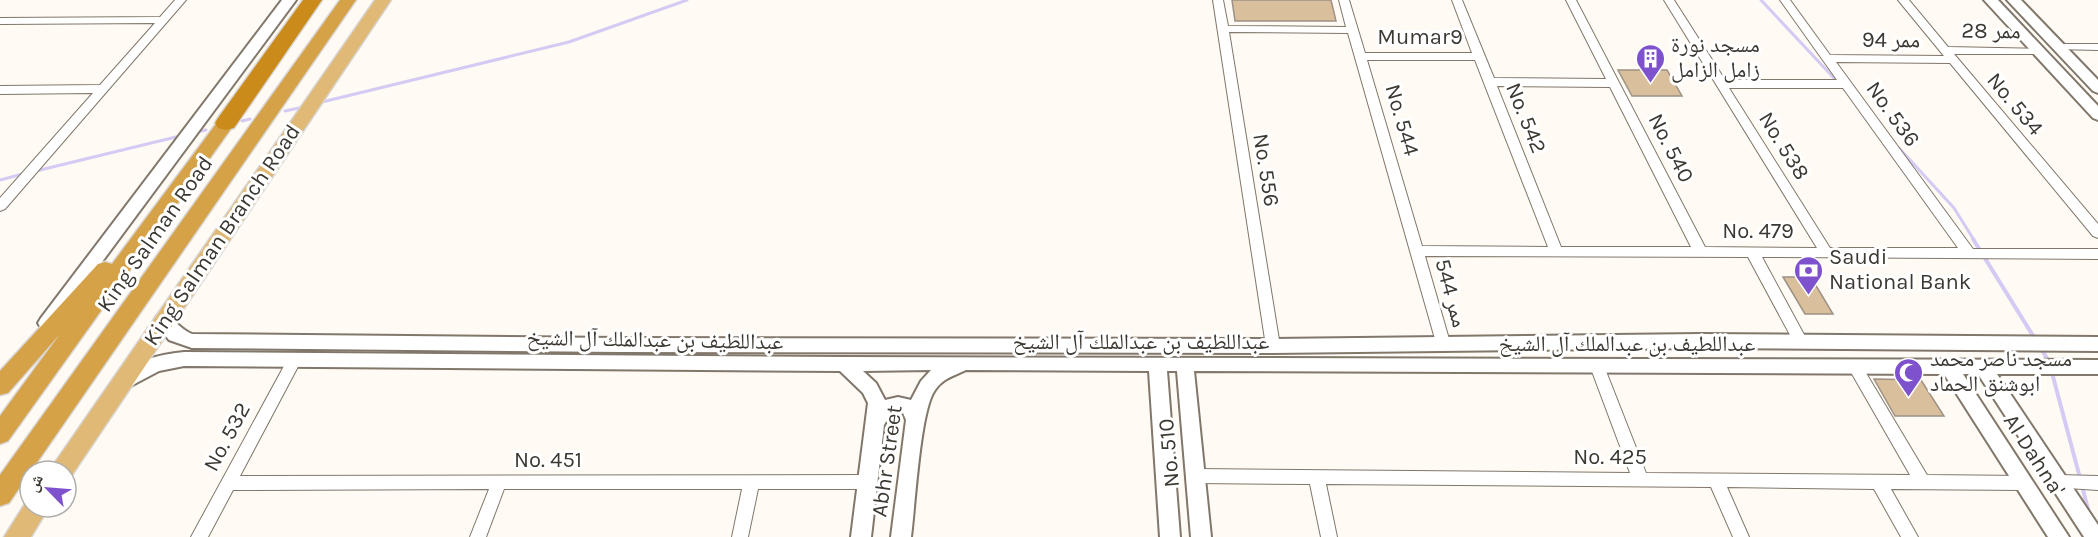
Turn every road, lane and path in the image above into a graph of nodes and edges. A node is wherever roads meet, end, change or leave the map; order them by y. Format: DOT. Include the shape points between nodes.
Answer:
graph roads {
  1 [pos="181,0"];
  2 [pos="289,0"];
  3 [pos="313,0"];
  4 [pos="320,0"];
  5 [pos="348,0"];
  6 [pos="383,0"];
  7 [pos="1218,0"];
  8 [pos="1344,0"];
  9 [pos="1457,0"];
  10 [pos="1571,0"];
  11 [pos="1669,0"];
  12 [pos="1785,0"];
  13 [pos="1903,0"];
  14 [pos="1991,0"];
  15 [pos="2014,0"];
  16 [pos="162,20"];
  17 [pos="0,21"];
  18 [pos="1223,30"];
  19 [pos="1354,30"];
  20 [pos="2059,47"];
  21 [pos="2098,47"];
  22 [pos="1944,50"];
  23 [pos="2038,51"];
  24 [pos="1479,56"];
  25 [pos="1361,57"];
  26 [pos="1828,58"];
  27 [pos="1953,60"];
  28 [pos="1489,82"];
  29 [pos="1614,83"];
  30 [pos="1720,84"];
  31 [pos="1846,84"];
  32 [pos="2098,88"];
  33 [pos="101,89"];
  34 [pos="0,90"];
  35 [pos="2098,115"];
  36 [pos="226,123"];
  37 [pos="184,182"];
  38 [pos="0,206"];
  39 [pos="2098,233"];
  40 [pos="1419,251"];
  41 [pos="1556,251"];
  42 [pos="1700,251"];
  43 [pos="1752,252"];
  44 [pos="1826,252"];
  45 [pos="1968,252"];
  46 [pos="2098,254"];
  47 [pos="164,321"];
  48 [pos="192,341"];
  49 [pos="1701,342"];
  50 [pos="1801,342"];
  51 [pos="2046,344"];
  52 [pos="2098,344"];
  53 [pos="1273,346"];
  54 [pos="1444,346"];
  55 [pos="184,359"];
  56 [pos="295,359"];
  57 [pos="984,363"];
  58 [pos="844,364"];
  59 [pos="1158,365"];
  60 [pos="1185,365"];
  61 [pos="1597,366"];
  62 [pos="1712,366"];
  63 [pos="1855,367"];
  64 [pos="2063,367"];
  65 [pos="2098,367"];
  66 [pos="1950,368"];
  67 [pos="1984,368"];
  68 [pos="1187,385"];
  69 [pos="0,386"];
  70 [pos="1159,386"];
  71 [pos="117,388"];
  72 [pos="1997,388"];
  73 [pos="1964,390"];
  74 [pos="914,417"];
  75 [pos="875,423"];
  76 [pos="0,434"];
  77 [pos="70,459"];
  78 [pos="1196,476"];
  79 [pos="1317,477"];
  80 [pos="1641,480"];
  81 [pos="1716,480"];
  82 [pos="868,482"];
  83 [pos="1879,482"];
  84 [pos="1922,482"];
  85 [pos="2058,482"];
  86 [pos="228,483"];
  87 [pos="499,483"];
  88 [pos="751,483"];
  89 [pos="2023,483"];
  90 [pos="2098,483"];
  91 [pos="0,495"];
  92 [pos="29,519"];
  93 [pos="17,537"];
  94 [pos="199,537"];
  95 [pos="478,537"];
  96 [pos="740,537"];
  97 [pos="861,537"];
  98 [pos="901,537"];
  99 [pos="1170,537"];
  100 [pos="1201,537"];
  101 [pos="1329,537"];
  102 [pos="1742,537"];
  103 [pos="1910,537"];
  104 [pos="2059,537"];
  105 [pos="2095,537"];
  1 -- 16 [label="street"];
  2 -- 69 [label="street"];
  3 -- 36 [label="highway"];
  4 -- 36 [label="highway, King Salman Road"];
  5 -- 91 [label="highway, King Salman Road"];
  6 -- 47 [label="main road, King Salman Branch Road"];
  7 -- 18 [label="street, No. 556"];
  8 -- 19 [label="street, No. 544"];
  9 -- 24 [label="street, No. 542"];
  10 -- 29 [label="street, No. 540"];
  11 -- 30 [label="street, No. 538"];
  12 -- 26 [label="street, No. 536"];
  13 -- 22 [label="street, No. 534"];
  14 -- 23 [label="street"];
  15 -- 20 [label="street"];
  16 -- 17 [label="street"];
  16 -- 33 [label="street"];
  18 -- 19 [label="street"];
  18 -- 53 [label="street, No. 556"];
  19 -- 25 [label="street, No. 544"];
  20 -- 21 [label="street"];
  20 -- 32 [label="street"];
  22 -- 23 [label="street, ممر 28"];
  22 -- 27 [label="street, No. 534"];
  23 -- 35 [label="street"];
  24 -- 25 [label="street, Mumar9"];
  24 -- 28 [label="street, No. 542"];
  25 -- 40 [label="street, No. 544"];
  26 -- 27 [label="street, ممر 94"];
  26 -- 31 [label="street, No. 536"];
  27 -- 39 [label="street, No. 534"];
  28 -- 29 [label="street"];
  28 -- 41 [label="street, No. 542"];
  29 -- 42 [label="street, No. 540"];
  30 -- 31 [label="street"];
  30 -- 44 [label="street, No. 538"];
  31 -- 45 [label="street, No. 536"];
  33 -- 34 [label="street"];
  33 -- 38 [label="street"];
  36 -- 37 [label="highway, King Salman Road"];
  37 -- 69 [label="highway"];
  37 -- 76 [label="highway, King Salman Road"];
  40 -- 41 [label="street, No. 479"];
  40 -- 54 [label="street, ممر 544"];
  41 -- 42 [label="street, No. 479"];
  42 -- 43 [label="street, No. 479"];
  43 -- 44 [label="street, No. 479"];
  43 -- 50 [label="street"];
  44 -- 45 [label="street, No. 479"];
  45 -- 46 [label="street, No. 479"];
  47 -- 48 [label="street" via="175,335"];
  47 -- 71 [label="main road, King Salman Branch Road"];
  48 -- 53 [label="street, عبداللطيف بن عبدالملك آل الشيخ"];
  48 -- 55 [label="street" via="184,347"];
  49 -- 50 [label="street, عبداللطيف بن عبدالملك آل الشيخ"];
  49 -- 54 [label="street, عبداللطيف بن عبدالملك آل الشيخ"];
  49 -- 62 [label="street"];
  50 -- 51 [label="street, عبداللطيف بن عبدالملك آل الشيخ"];
  51 -- 52 [label="street, عبداللطيف بن عبدالملك آل الشيخ"];
  51 -- 64 [label="street"];
  53 -- 54 [label="street, عبداللطيف بن عبدالملك آل الشيخ"];
  55 -- 56 [label="street, عبداللطيف بن عبدالملك آل الشيخ"];
  55 -- 71 [label="street, عبداللطيف بن عبدالملك آل الشيخ" via="137,372"];
  56 -- 58 [label="street, عبداللطيف بن عبدالملك آل الشيخ"];
  56 -- 86 [label="street, No. 532"];
  57 -- 58 [label="street, عبداللطيف بن عبدالملك آل الشيخ"];
  57 -- 59 [label="street, عبداللطيف بن عبدالملك آل الشيخ"];
  57 -- 74 [label="street, Abhr Street" via="947,368 923,388"];
  58 -- 75 [label="street, Abhr Street" via="870,388 877,403"];
  59 -- 60 [label="street, عبداللطيف بن عبدالملك آل الشيخ"];
  59 -- 70 [label="street, No. 510"];
  60 -- 61 [label="street, عبداللطيف بن عبدالملك آل الشيخ"];
  60 -- 68 [label="street, No. 510"];
  61 -- 62 [label="street, عبداللطيف بن عبدالملك آل الشيخ"];
  61 -- 80 [label="street"];
  62 -- 63 [label="street, عبداللطيف بن عبدالملك آل الشيخ"];
  63 -- 66 [label="street, عبداللطيف بن عبدالملك آل الشيخ"];
  63 -- 84 [label="street"];
  64 -- 65 [label="street, عبداللطيف بن عبدالملك آل الشيخ"];
  64 -- 67 [label="street, عبداللطيف بن عبدالملك آل الشيخ"];
  66 -- 67 [label="street, عبداللطيف بن عبدالملك آل الشيخ"];
  66 -- 73 [label="street, Al Dahna'"];
  67 -- 72 [label="street, Al Dahna'"];
  68 -- 70 [label="street" via="1177,374 1170,373 1164,374"];
  68 -- 78 [label="street, No. 510"];
  70 -- 99 [label="street, No. 510"];
  71 -- 77 [label="main road, King Salman Branch Road"];
  72 -- 73 [label="street" via="1970,375 1964,380"];
  72 -- 85 [label="street, Al Dahna'"];
  73 -- 89 [label="street, Al Dahna'"];
  74 -- 75 [label="street" via="910,407 891,405"];
  74 -- 98 [label="street, Abhr Street"];
  75 -- 82 [label="street, Abhr Street"];
  78 -- 79 [label="street, No. 425"];
  78 -- 100 [label="street, No. 510"];
  79 -- 80 [label="street, No. 425"];
  79 -- 101 [label="street"];
  80 -- 81 [label="street, No. 425"];
  81 -- 83 [label="street, No. 425"];
  81 -- 102 [label="street"];
  82 -- 88 [label="street, No. 451"];
  82 -- 97 [label="street, Abhr Street"];
  83 -- 84 [label="street, No. 425"];
  83 -- 103 [label="street"];
  84 -- 89 [label="street, No. 425"];
  85 -- 90 [label="street"];
  85 -- 105 [label="street, Al Dahna'"];
  86 -- 87 [label="street, No. 451"];
  86 -- 94 [label="street, No. 532"];
  87 -- 88 [label="street, No. 451"];
  87 -- 95 [label="street"];
  88 -- 96 [label="street"];
  89 -- 104 [label="street, Al Dahna'"];
  92 -- 93 [label="main road"];
}
